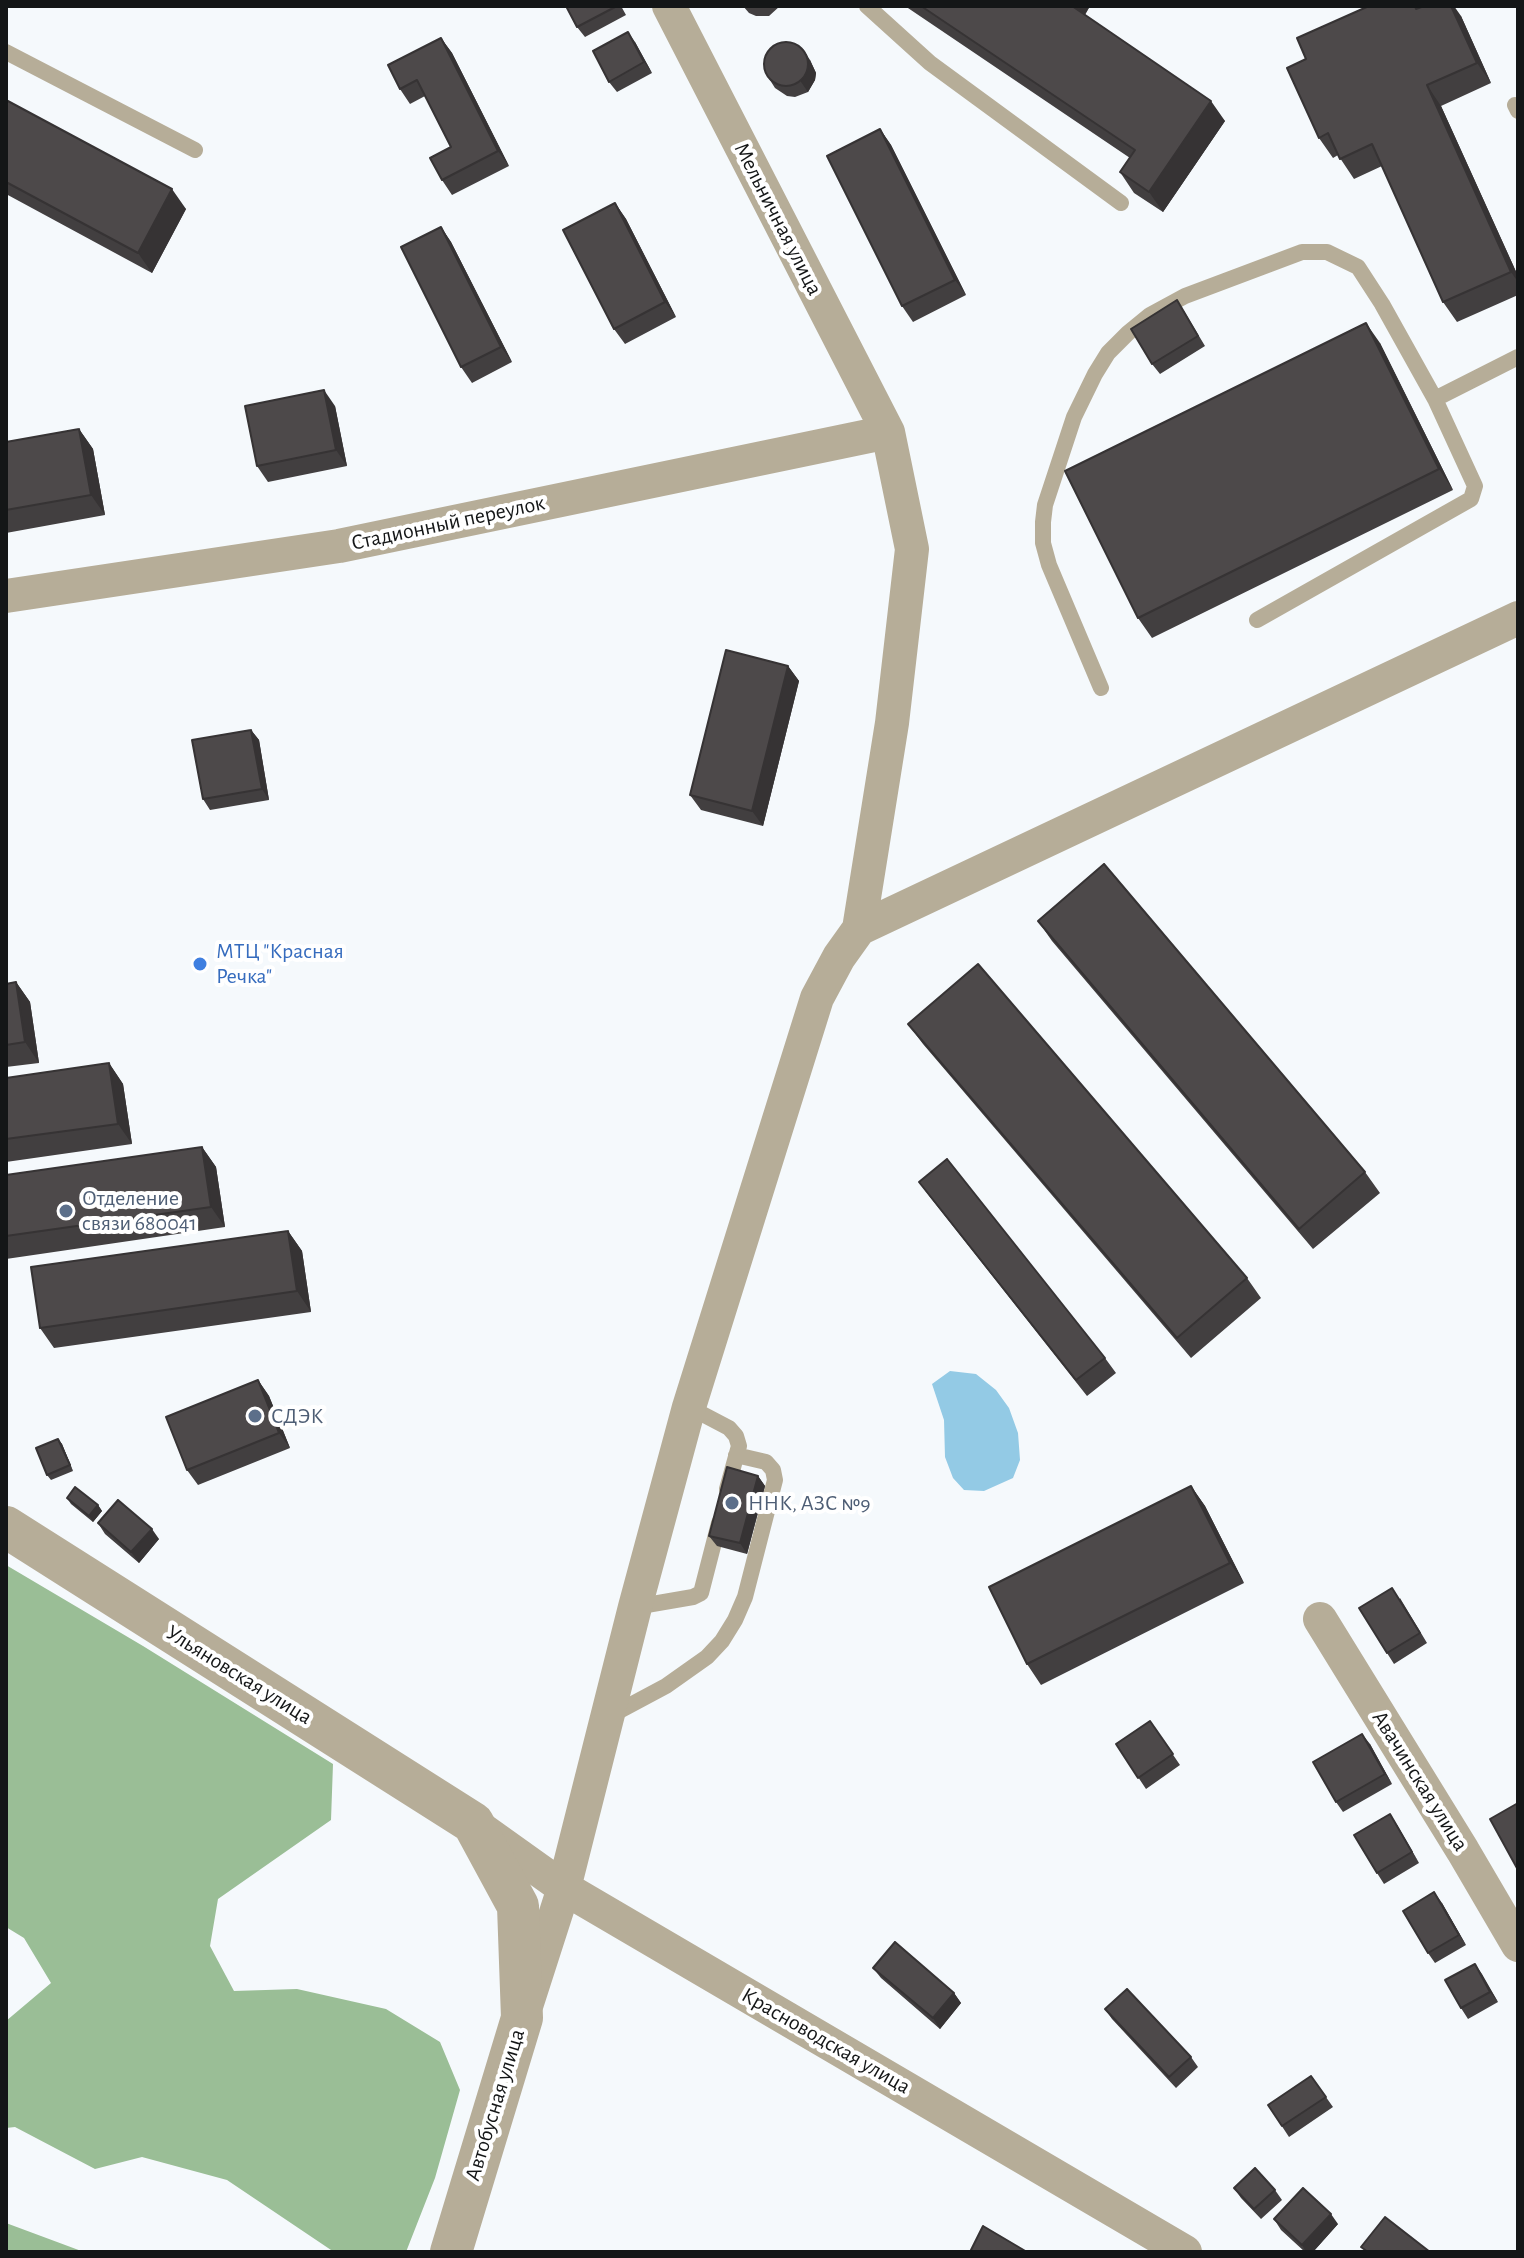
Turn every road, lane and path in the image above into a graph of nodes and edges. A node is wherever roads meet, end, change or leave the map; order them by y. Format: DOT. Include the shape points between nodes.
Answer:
graph roads {
  1 [pos="669,6"];
  2 [pos="867,6"];
  3 [pos="6,52"];
  4 [pos="195,150"];
  5 [pos="1121,203"];
  6 [pos="1518,357"];
  7 [pos="1435,399"];
  8 [pos="888,432"];
  9 [pos="6,596"];
  10 [pos="1518,618"];
  11 [pos="1257,620"];
  12 [pos="1101,688"];
  13 [pos="859,929"];
  14 [pos="689,1407"];
  15 [pos="736,1455"];
  16 [pos="6,1527"];
  17 [pos="635,1607"];
  18 [pos="1320,1619"];
  19 [pos="607,1717"];
  20 [pos="473,1823"];
  21 [pos="564,1888"];
  22 [pos="1518,1945"];
  23 [pos="522,2018"];
  24 [pos="451,2252"];
  25 [pos="1185,2252"];
  1 -- 8 [label="street, Мельничная улица"];
  2 -- 5 [label="lane" via="930,63"];
  3 -- 4 [label="lane"];
  6 -- 7 [label="lane"];
  7 -- 11 [label="lane" via="1475,486 1471,499"];
  7 -- 12 [label="lane" via="1358,267 1327,252 1302,252 1185,296 1128,333 1108,353 1074,417 1043,522 1049,565"];
  8 -- 9 [label="street, Стадионный переулок" via="339,546"];
  8 -- 13 [label="street, Мельничная улица" via="912,549 892,723"];
  10 -- 13 [label="street"];
  13 -- 14 [label="street" via="817,998"];
  14 -- 15 [label="lane" via="729,1428 739,1446"];
  14 -- 17 [label="street"];
  15 -- 17 [label="lane" via="701,1593"];
  15 -- 19 [label="lane" via="766,1462 775,1480 735,1620 696,1666"];
  16 -- 20 [label="street, Ульяновская улица"];
  17 -- 19 [label="street"];
  18 -- 22 [label="street, Авачинская улица"];
  19 -- 21 [label="street"];
  20 -- 21 [label="street, Красноводская улица"];
  20 -- 23 [label="street, Автобусная улица" via="518,1906"];
  21 -- 23 [label="street"];
  21 -- 25 [label="street, Красноводская улица"];
  23 -- 24 [label="street, Автобусная улица"];
}
